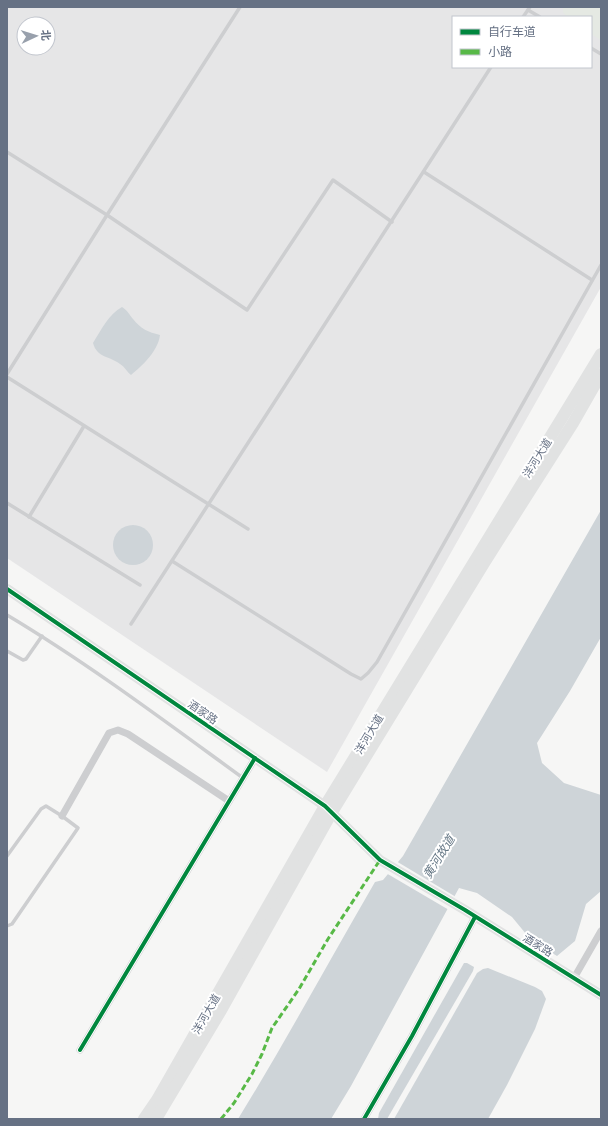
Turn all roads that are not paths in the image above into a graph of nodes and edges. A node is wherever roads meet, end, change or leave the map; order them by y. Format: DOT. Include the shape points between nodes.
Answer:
graph roads {
  1 [pos="240,7"];
  2 [pos="529,8"];
  3 [pos="539,16"];
  4 [pos="592,49"];
  5 [pos="601,54"];
  6 [pos="490,68"];
  7 [pos="7,152"];
  8 [pos="424,172"];
  9 [pos="107,215"];
  10 [pos="392,222"];
  11 [pos="601,265"];
  12 [pos="592,280"];
  13 [pos="601,354"];
  14 [pos="7,374"];
  15 [pos="601,374"];
  16 [pos="8,379"];
  17 [pos="84,426"];
  18 [pos="7,504"];
  19 [pos="209,504"];
  20 [pos="29,517"];
  21 [pos="248,529"];
  22 [pos="172,561"];
  23 [pos="140,585"];
  24 [pos="7,590"];
  25 [pos="7,615"];
  26 [pos="131,624"];
  27 [pos="42,636"];
  28 [pos="7,651"];
  29 [pos="255,758"];
  30 [pos="244,778"];
  31 [pos="229,801"];
  32 [pos="328,809"];
  33 [pos="62,816"];
  34 [pos="7,856"];
  35 [pos="475,916"];
  36 [pos="7,926"];
  37 [pos="601,931"];
  38 [pos="574,978"];
  39 [pos="601,995"];
  40 [pos="80,1050"];
  41 [pos="144,1119"];
  42 [pos="156,1119"];
  43 [pos="364,1119"];
  1 -- 9 [label="lane"];
  2 -- 3 [label="lane"];
  4 -- 5 [label="lane"];
  6 -- 8 [label="lane"];
  7 -- 9 [label="lane"];
  8 -- 10 [label="lane"];
  8 -- 12 [label="lane"];
  9 -- 10 [label="lane" via="247,310 333,180"];
  9 -- 14 [label="lane"];
  10 -- 19 [label="lane"];
  11 -- 12 [label="lane"];
  12 -- 22 [label="lane" via="377,662 361,679"];
  13 -- 32 [label="main road, 洋河大道"];
  15 -- 32 [label="main road, 洋河大道"];
  16 -- 17 [label="lane"];
  17 -- 19 [label="lane"];
  17 -- 20 [label="lane"];
  18 -- 20 [label="lane"];
  19 -- 21 [label="lane"];
  19 -- 22 [label="lane"];
  20 -- 23 [label="lane"];
  22 -- 26 [label="lane"];
  24 -- 29 [label="street, 酒家路"];
  25 -- 27 [label="lane"];
  27 -- 28 [label="lane" via="26,659 23,660"];
  27 -- 30 [label="lane"];
  29 -- 30 [label="street"];
  29 -- 32 [label="street, 酒家路"];
  30 -- 31 [label="street"];
  31 -- 33 [label="street" via="118,730 110,733"];
  31 -- 40 [label="street"];
  32 -- 35 [label="street, 酒家路" via="380,860"];
  32 -- 41 [label="main road, 洋河大道"];
  32 -- 42 [label="main road, 洋河大道" via="220,1012"];
  33 -- 34 [label="lane" via="46,806"];
  33 -- 36 [label="lane" via="78,828 12,924"];
  35 -- 38 [label="street, 酒家路"];
  35 -- 43 [label="street" via="412,1036"];
  37 -- 38 [label="street"];
  38 -- 39 [label="street, 酒家路"];
}
